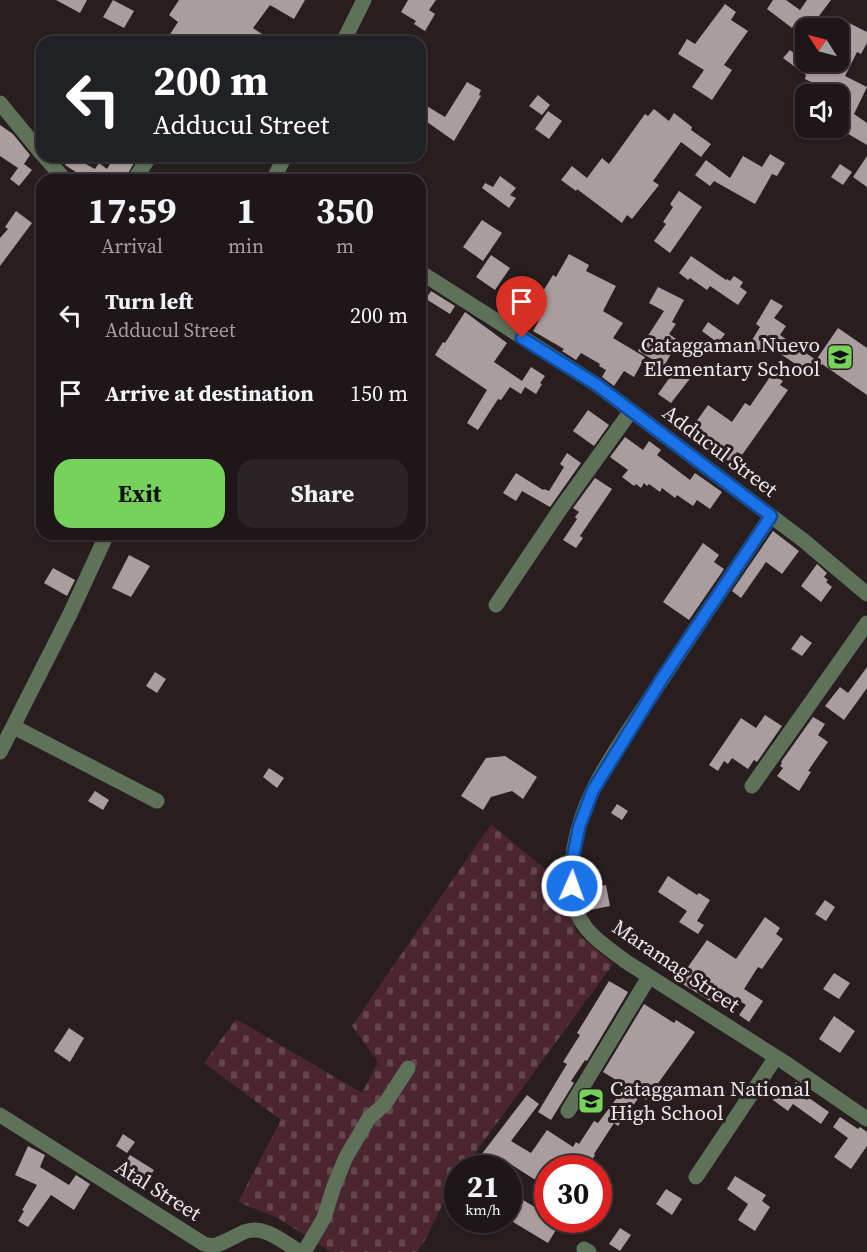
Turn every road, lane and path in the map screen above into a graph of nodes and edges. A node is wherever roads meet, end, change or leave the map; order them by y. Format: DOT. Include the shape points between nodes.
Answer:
graph roads {
  1 [pos="364,0"];
  2 [pos="346,36"];
  3 [pos="0,103"];
  4 [pos="36,147"];
  5 [pos="49,162"];
  6 [pos="60,174"];
  7 [pos="426,276"];
  8 [pos="631,411"];
  9 [pos="771,516"];
  10 [pos="104,540"];
  11 [pos="867,594"];
  12 [pos="496,605"];
  13 [pos="867,623"];
  14 [pos="14,728"];
  15 [pos="0,752"];
  16 [pos="752,786"];
  17 [pos="157,801"];
  18 [pos="649,977"];
  19 [pos="776,1057"];
  20 [pos="408,1068"];
  21 [pos="568,1111"];
  22 [pos="0,1114"];
  23 [pos="867,1119"];
  24 [pos="696,1178"];
  25 [pos="297,1251"];
  1 -- 2 [label="street"];
  3 -- 4 [label="street"];
  5 -- 6 [label="street"];
  7 -- 8 [label="street, Adducul Street"];
  8 -- 9 [label="street, Adducul Street"];
  8 -- 12 [label="street"];
  9 -- 11 [label="street, Adducul Street"];
  9 -- 18 [label="street, Maramag Street" via="620,745 593,790 579,827 573,857 576,910 601,943"];
  10 -- 14 [label="street"];
  13 -- 16 [label="street"];
  14 -- 15 [label="street"];
  14 -- 17 [label="street"];
  18 -- 19 [label="street, Maramag Street"];
  18 -- 21 [label="street"];
  19 -- 23 [label="street, Maramag Street"];
  19 -- 24 [label="street"];
  20 -- 25 [label="street" via="385,1104 369,1118 346,1156 324,1218"];
  22 -- 25 [label="street, Atal Street" via="204,1244 213,1246 257,1229"];
}
